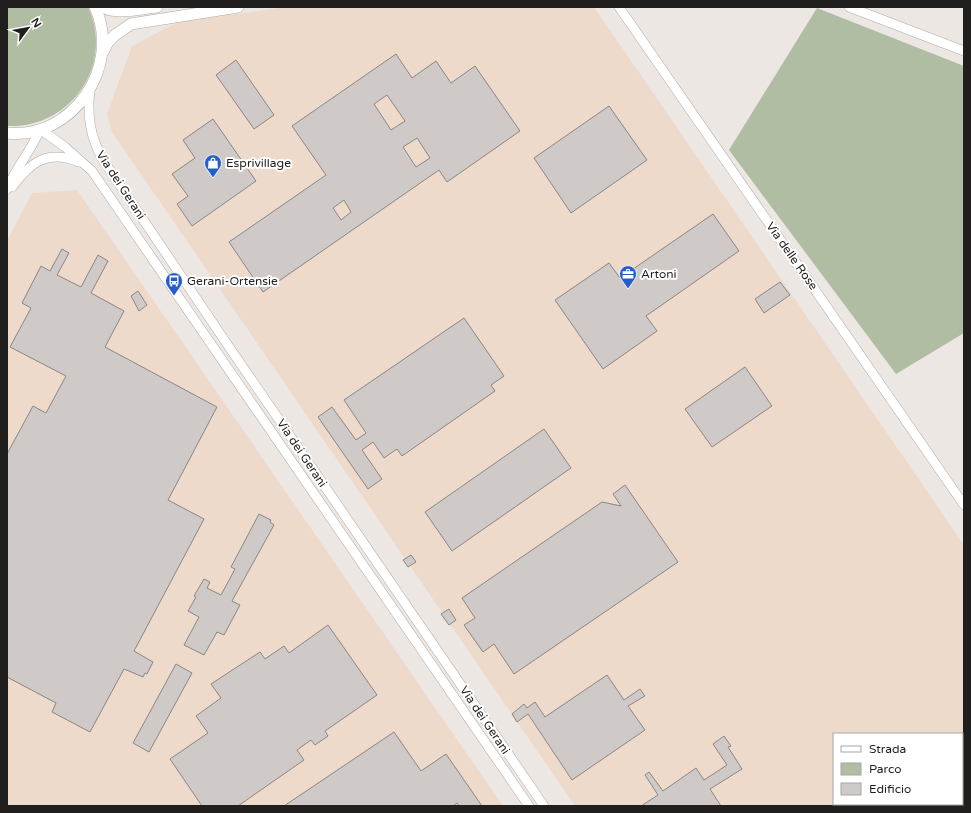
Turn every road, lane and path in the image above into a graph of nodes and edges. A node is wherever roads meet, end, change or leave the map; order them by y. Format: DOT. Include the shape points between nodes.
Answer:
graph roads {
  1 [pos="95,7"];
  2 [pos="102,7"];
  3 [pos="157,7"];
  4 [pos="238,7"];
  5 [pos="620,7"];
  6 [pos="849,7"];
  7 [pos="964,51"];
  8 [pos="102,52"];
  9 [pos="90,89"];
  10 [pos="40,129"];
  11 [pos="7,133"];
  12 [pos="86,164"];
  13 [pos="7,189"];
  14 [pos="7,194"];
  15 [pos="964,505"];
  16 [pos="530,806"];
  17 [pos="544,806"];
  1 -- 8 [label="main road" via="102,31"];
  2 -- 3 [label="main road" via="130,11"];
  4 -- 8 [label="main road" via="131,24 114,35"];
  5 -- 15 [label="street, Via delle Rose"];
  6 -- 7 [label="street"];
  8 -- 9 [label="main road" via="98,72"];
  9 -- 10 [label="main road" via="69,114"];
  9 -- 17 [label="street, Via dei Gerani" via="89,123 94,142 103,160"];
  10 -- 11 [label="main road"];
  10 -- 12 [label="street, Via dei Gerani"];
  10 -- 13 [label="street"];
  12 -- 14 [label="street" via="58,156 44,158 26,169"];
  12 -- 16 [label="street, Via dei Gerani"];
}
